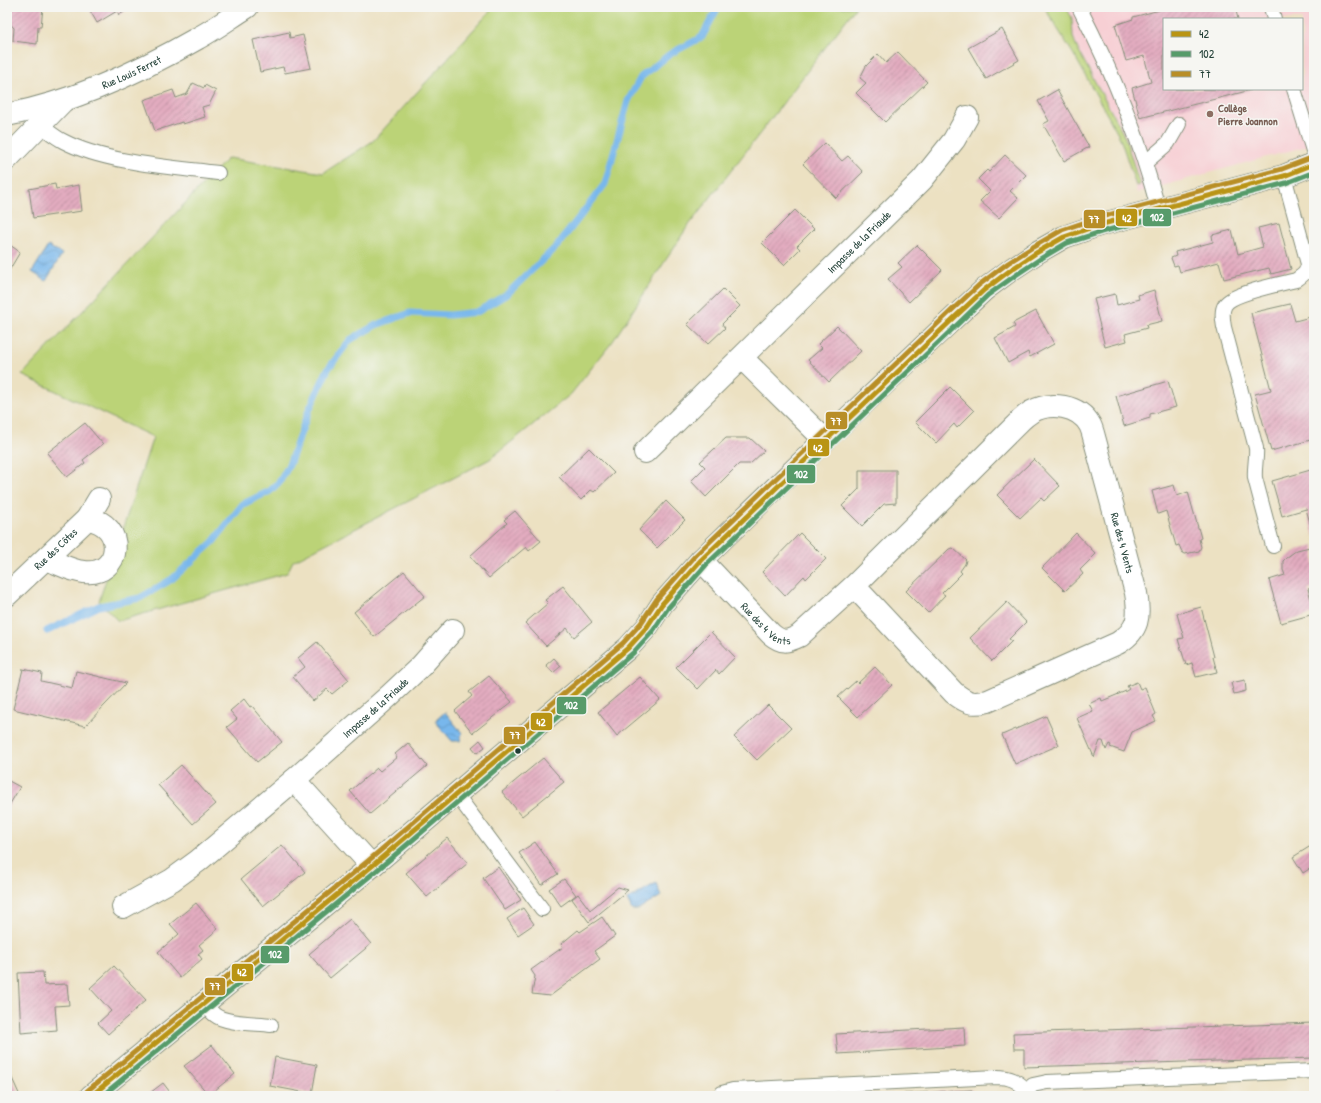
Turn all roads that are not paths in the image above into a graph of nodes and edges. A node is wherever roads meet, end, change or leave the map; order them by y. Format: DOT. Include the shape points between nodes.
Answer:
graph roads {
  1 [pos="247,7"];
  2 [pos="1079,7"];
  3 [pos="1271,7"];
  4 [pos="1274,18"];
  5 [pos="1294,90"];
  6 [pos="64,100"];
  7 [pos="7,115"];
  8 [pos="967,117"];
  9 [pos="1179,124"];
  10 [pos="40,125"];
  11 [pos="1314,154"];
  12 [pos="7,159"];
  13 [pos="1145,163"];
  14 [pos="1314,164"];
  15 [pos="218,174"];
  16 [pos="1284,176"];
  17 [pos="1158,208"];
  18 [pos="742,358"];
  19 [pos="825,440"];
  20 [pos="645,452"];
  21 [pos="99,499"];
  22 [pos="87,518"];
  23 [pos="1273,546"];
  24 [pos="46,559"];
  25 [pos="701,560"];
  26 [pos="854,586"];
  27 [pos="7,595"];
  28 [pos="453,630"];
  29 [pos="294,780"];
  30 [pos="456,794"];
  31 [pos="372,866"];
  32 [pos="123,907"];
  33 [pos="542,909"];
  34 [pos="204,1004"];
  35 [pos="271,1025"];
  36 [pos="1314,1071"];
  37 [pos="1024,1093"];
  38 [pos="91,1096"];
  39 [pos="720,1096"];
  1 -- 6 [label="street, Rue Louis Ferret" via="199,38 155,61"];
  2 -- 13 [label="lane" via="1120,95"];
  3 -- 4 [label="lane"];
  5 -- 11 [label="lane"];
  6 -- 7 [label="street, Rue Louis Ferret"];
  6 -- 10 [label="street"];
  8 -- 18 [label="street, Impasse de la Friaude" via="954,140 922,180"];
  9 -- 13 [label="lane" via="1168,143"];
  10 -- 12 [label="street"];
  10 -- 15 [label="lane" via="63,141 105,156"];
  13 -- 17 [label="lane"];
  14 -- 16 [label="street"];
  16 -- 17 [label="street"];
  16 -- 23 [label="lane" via="1308,264 1307,271 1296,280 1230,299 1222,314 1256,448 1255,478"];
  17 -- 19 [label="street" via="1064,238 1012,269 962,310"];
  18 -- 19 [label="street"];
  18 -- 20 [label="street, Impasse de la Friaude"];
  19 -- 25 [label="street"];
  21 -- 22 [label="street, Rue des Côtes"];
  22 -- 24 [label="street, Rue des Côtes"];
  22 -- 24 [label="street" via="104,524 111,533 115,545 114,556 108,565 97,571 84,572"];
  24 -- 27 [label="street, Rue des Côtes"];
  25 -- 26 [label="street, Rue des 4 Vents" via="778,640 790,640 799,636"];
  25 -- 30 [label="street" via="628,648"];
  26 -- 26 [label="street, Rue des 4 Vents" via="1031,412 1044,407 1064,407 1081,415 1090,424 1138,605 1135,628 1128,637 988,701 971,704 954,693"];
  28 -- 29 [label="street, Impasse de la Friaude" via="421,666"];
  29 -- 31 [label="street"];
  29 -- 32 [label="street, Impasse de la Friaude" via="198,861 172,880"];
  30 -- 31 [label="street"];
  30 -- 33 [label="lane"];
  31 -- 34 [label="street"];
  34 -- 35 [label="lane" via="220,1018"];
  34 -- 38 [label="street"];
  36 -- 37 [label="lane" via="1047,1082 1033,1085"];
  37 -- 39 [label="lane" via="1019,1083 1008,1077 997,1077 733,1090"];
}
